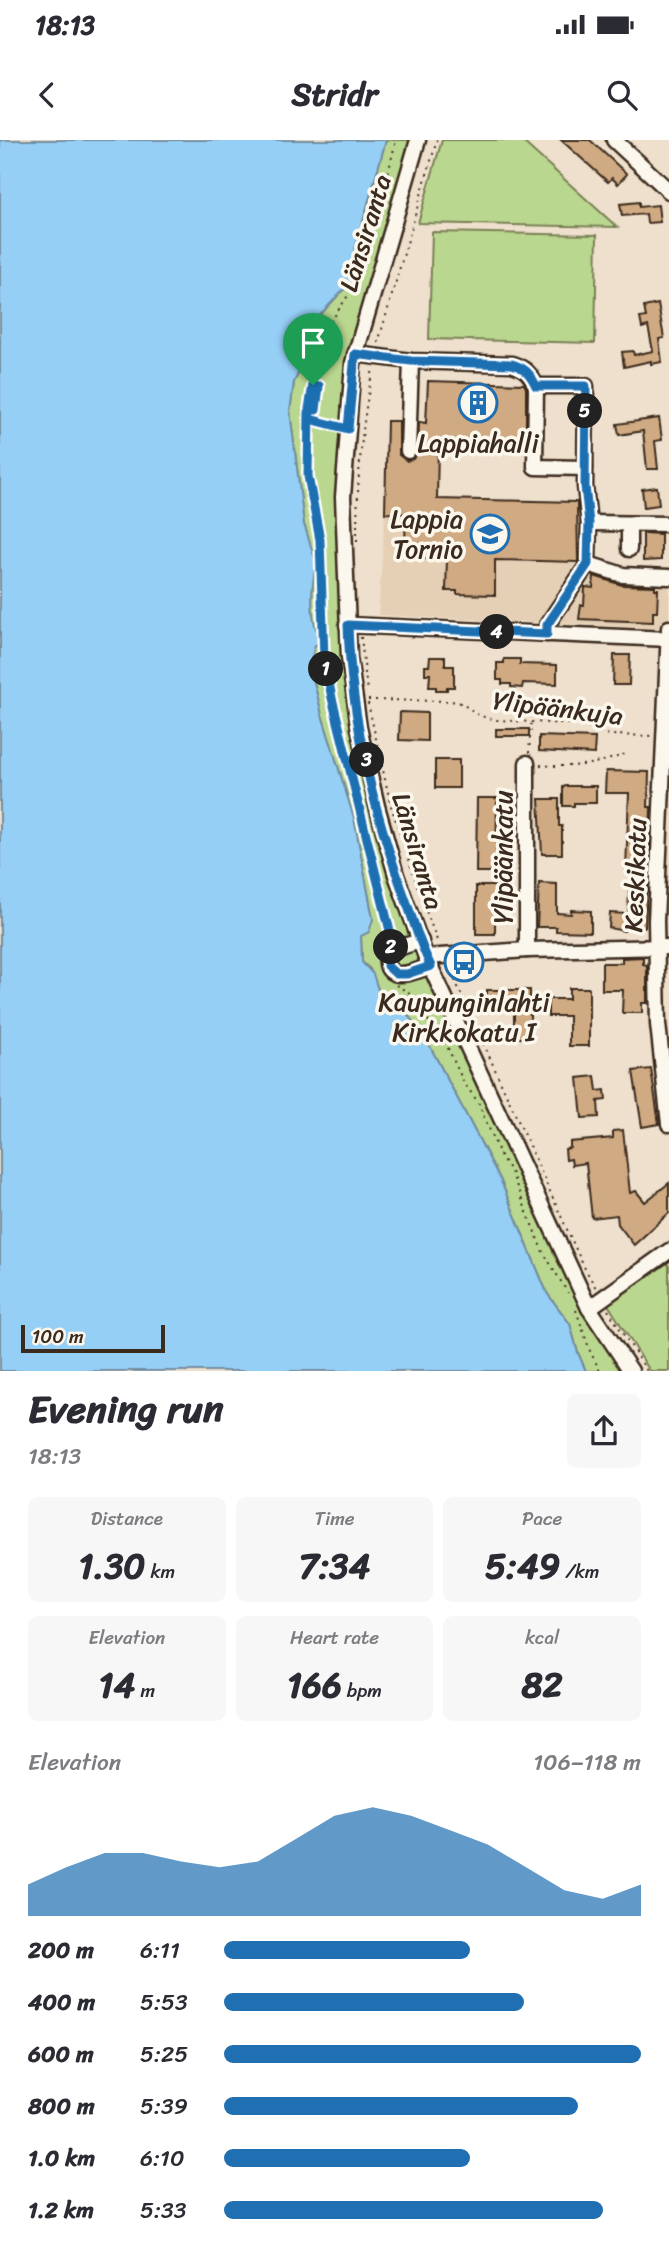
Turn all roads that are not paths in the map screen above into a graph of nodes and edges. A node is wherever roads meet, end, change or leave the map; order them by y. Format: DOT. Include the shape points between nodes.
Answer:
graph roads {
  1 [pos="418,140"];
  2 [pos="614,140"];
  3 [pos="669,191"];
  4 [pos="355,354"];
  5 [pos="411,361"];
  6 [pos="536,386"];
  7 [pos="408,451"];
  8 [pos="585,468"];
  9 [pos="589,523"];
  10 [pos="629,523"];
  11 [pos="669,524"];
  12 [pos="629,549"];
  13 [pos="588,564"];
  14 [pos="669,577"];
  15 [pos="354,625"];
  16 [pos="669,628"];
  17 [pos="547,634"];
  18 [pos="669,639"];
  19 [pos="527,763"];
  20 [pos="421,942"];
  21 [pos="663,946"];
  22 [pos="527,950"];
  23 [pos="428,962"];
  24 [pos="665,1057"];
  25 [pos="669,1124"];
  26 [pos="669,1251"];
  27 [pos="583,1309"];
  28 [pos="631,1371"];
  1 -- 4 [label="street, Länsiranta"];
  2 -- 3 [label="street"];
  4 -- 5 [label="street"];
  4 -- 15 [label="street, Länsiranta" via="343,497"];
  5 -- 6 [label="street" via="512,364 524,368"];
  5 -- 7 [label="street"];
  6 -- 8 [label="street" via="535,467"];
  6 -- 8 [label="street" via="586,386"];
  8 -- 9 [label="street"];
  9 -- 10 [label="street"];
  9 -- 13 [label="street"];
  10 -- 11 [label="street"];
  10 -- 12 [label="street"];
  13 -- 14 [label="street" via="623,575"];
  13 -- 17 [label="street" via="547,625"];
  15 -- 17 [label="street"];
  15 -- 20 [label="street, Länsiranta" via="349,657 359,728 396,875"];
  16 -- 18 [label="street, Keskikatu"];
  17 -- 18 [label="street"];
  18 -- 21 [label="street, Keskikatu"];
  19 -- 22 [label="street, Ylipäänkatu"];
  20 -- 23 [label="street, Länsiranta"];
  20 -- 23 [label="street" via="392,951 387,960 390,971 407,974"];
  21 -- 22 [label="street"];
  21 -- 24 [label="street, Keskikatu"];
  22 -- 23 [label="street" via="443,955"];
  23 -- 27 [label="street, Länsiranta"];
  24 -- 25 [label="street, Keskikatu"];
  26 -- 27 [label="street"];
  27 -- 28 [label="street, Länsiranta"];
}
